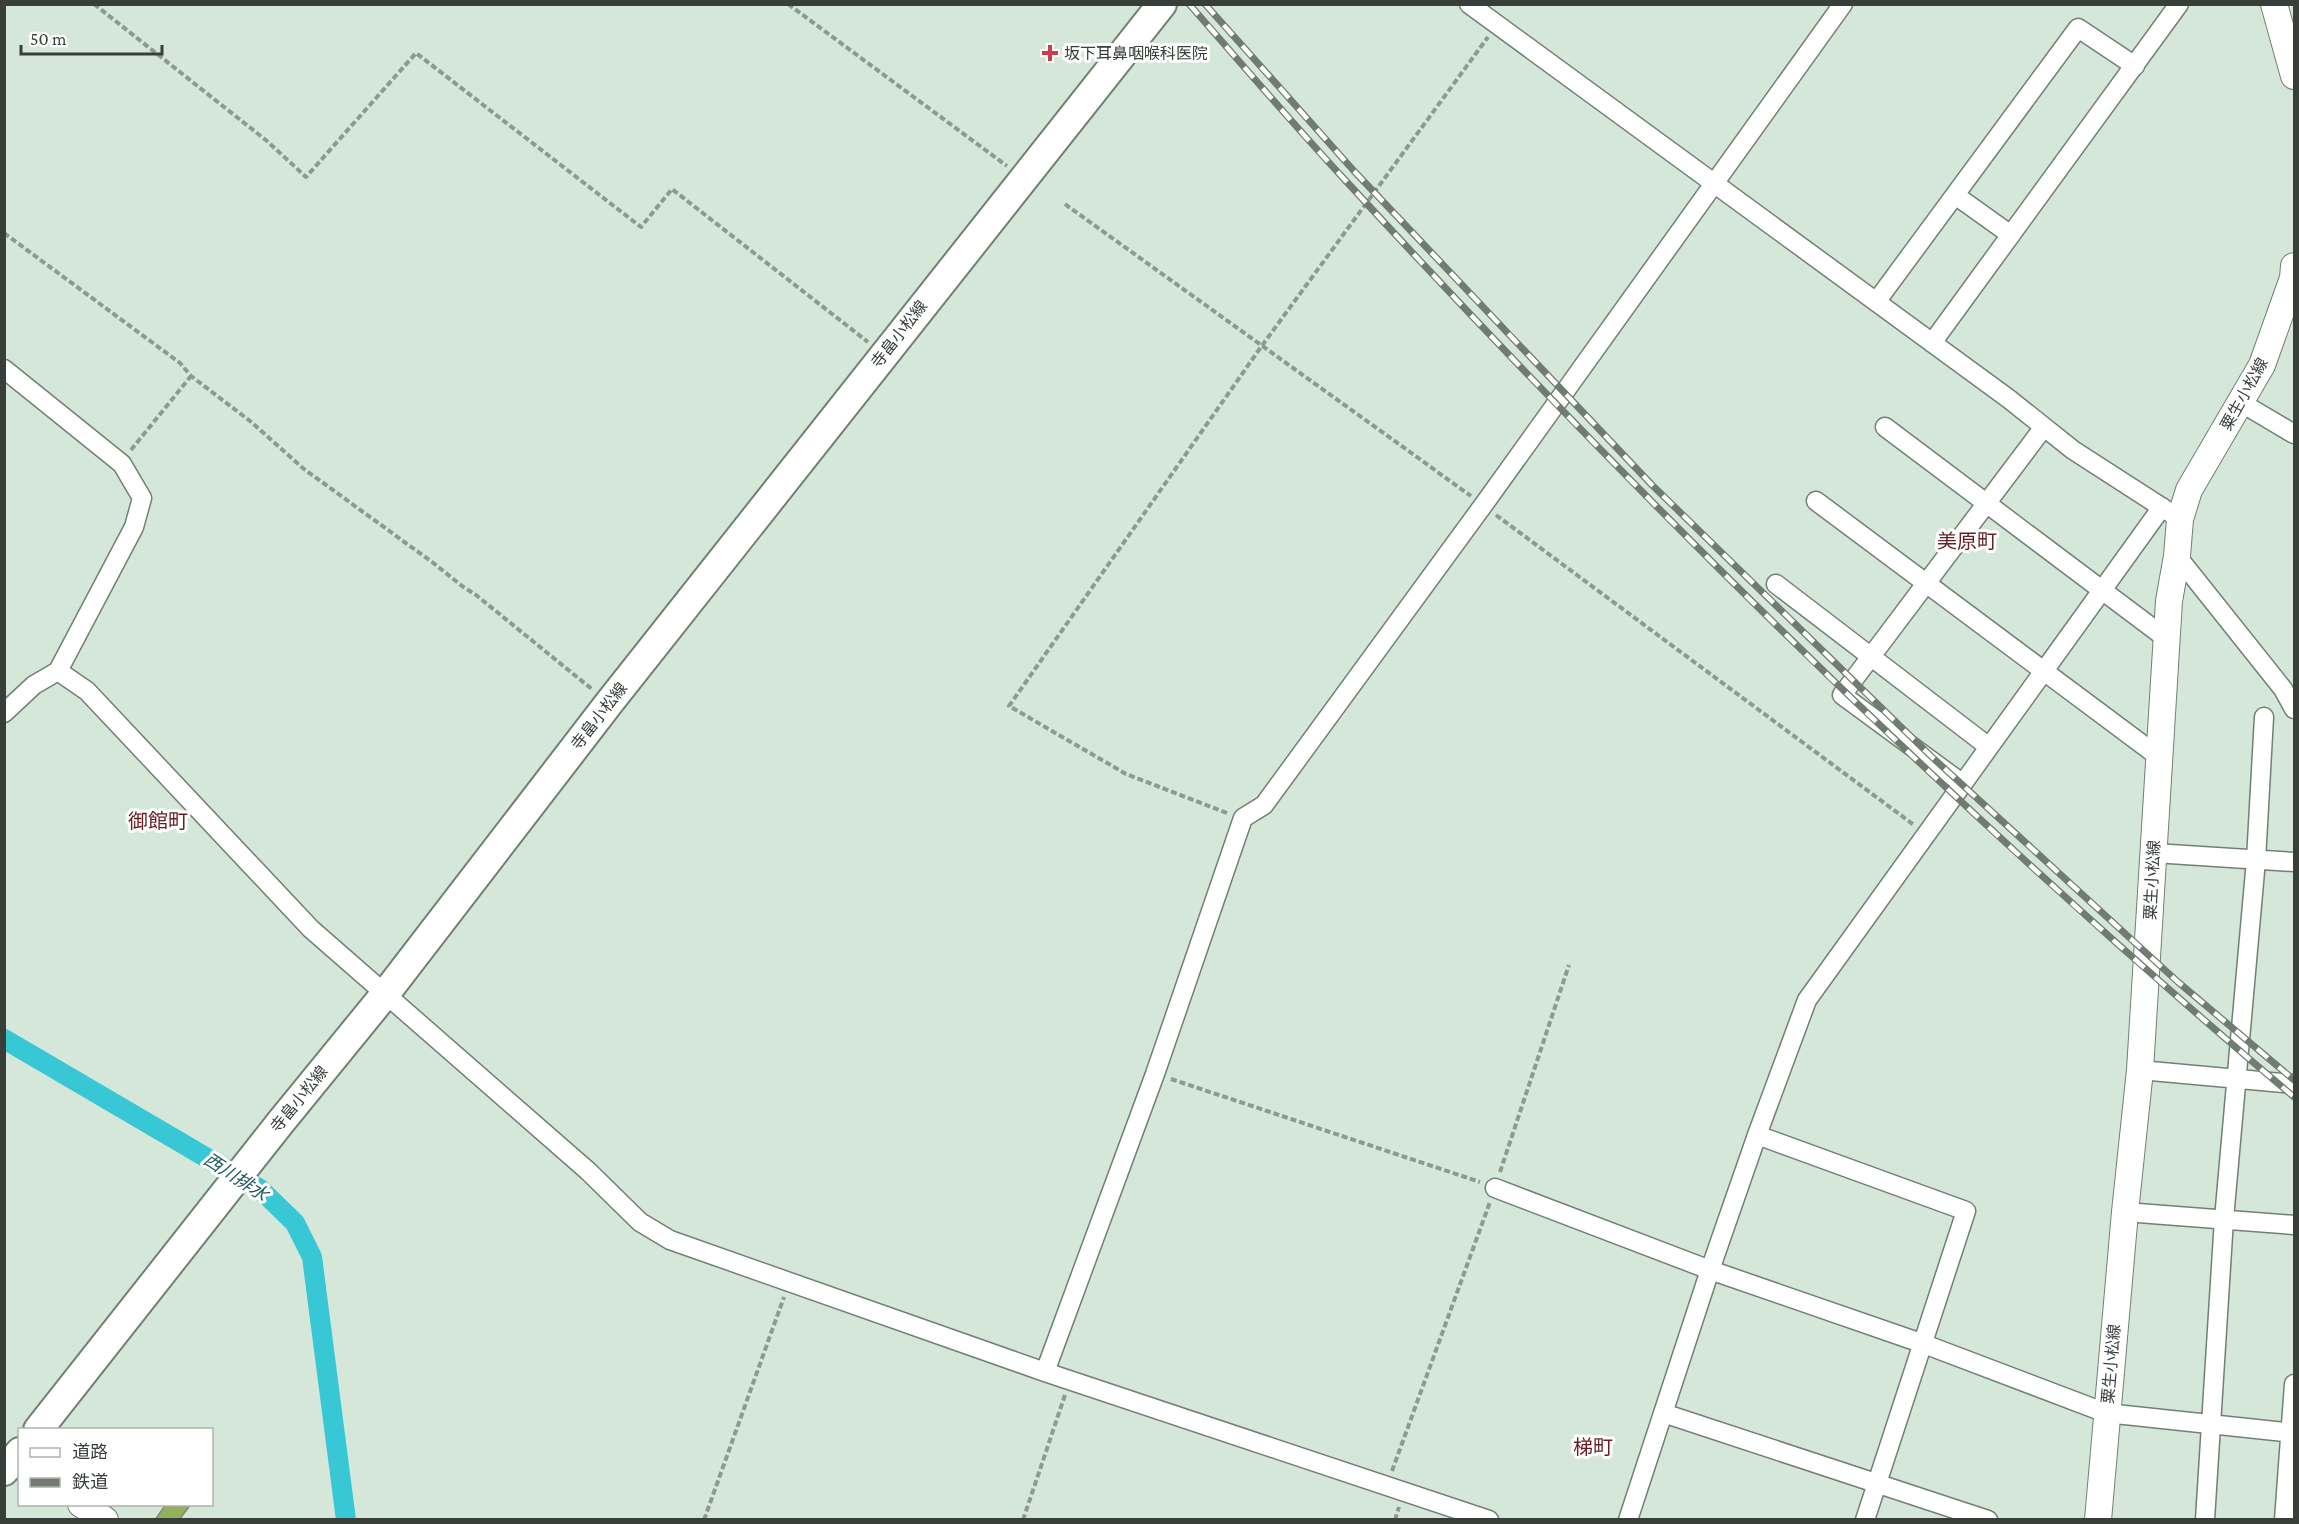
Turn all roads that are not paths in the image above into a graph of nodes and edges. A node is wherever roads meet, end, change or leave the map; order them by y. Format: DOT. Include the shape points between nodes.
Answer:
graph roads {
  1 [pos="1162,4"];
  2 [pos="1469,4"];
  3 [pos="1843,4"];
  4 [pos="2179,4"];
  5 [pos="2274,4"];
  6 [pos="2134,66"];
  7 [pos="2295,76"];
  8 [pos="1714,184"];
  9 [pos="1955,195"];
  10 [pos="2011,235"];
  11 [pos="2295,267"];
  12 [pos="1876,302"];
  13 [pos="1932,343"];
  14 [pos="4,369"];
  15 [pos="2240,402"];
  16 [pos="1885,426"];
  17 [pos="2044,427"];
  18 [pos="2295,434"];
  19 [pos="1816,501"];
  20 [pos="1986,502"];
  21 [pos="2171,513"];
  22 [pos="2177,556"];
  23 [pos="1926,583"];
  24 [pos="1776,584"];
  25 [pos="2103,589"];
  26 [pos="2167,639"];
  27 [pos="1871,657"];
  28 [pos="2044,670"];
  29 [pos="58,671"];
  30 [pos="2295,709"];
  31 [pos="4,712"];
  32 [pos="2264,717"];
  33 [pos="1989,747"];
  34 [pos="2160,757"];
  35 [pos="1963,784"];
  36 [pos="2154,853"];
  37 [pos="2256,860"];
  38 [pos="2295,862"];
  39 [pos="386,993"];
  40 [pos="2140,1070"];
  41 [pos="2237,1079"];
  42 [pos="2295,1084"];
  43 [pos="1757,1135"];
  44 [pos="1495,1188"];
  45 [pos="2125,1212"];
  46 [pos="2224,1219"];
  47 [pos="2295,1225"];
  48 [pos="1710,1270"];
  49 [pos="1924,1344"];
  50 [pos="1045,1372"];
  51 [pos="2295,1383"];
  52 [pos="1663,1413"];
  53 [pos="2106,1413"];
  54 [pos="2212,1424"];
  55 [pos="40,1428"];
  56 [pos="2292,1433"];
  57 [pos="1877,1482"];
  58 [pos="84,1506"];
  59 [pos="105,1520"];
  60 [pos="1489,1520"];
  61 [pos="1628,1520"];
  62 [pos="1865,1520"];
  63 [pos="1988,1520"];
  64 [pos="2098,1520"];
  65 [pos="2205,1520"];
  66 [pos="2284,1520"];
  1 -- 39 [label="main road, 寺畠小松線" via="609,703"];
  2 -- 8 [label="street"];
  3 -- 8 [label="street"];
  4 -- 6 [label="street"];
  5 -- 7 [label="main road"];
  6 -- 9 [label="street" via="2078,28"];
  6 -- 10 [label="street"];
  8 -- 12 [label="street"];
  8 -- 50 [label="street" via="1264,805 1243,818 1155,1074"];
  9 -- 10 [label="street"];
  9 -- 12 [label="street"];
  10 -- 13 [label="street"];
  11 -- 15 [label="main road, 粟生小松線" via="2262,365"];
  12 -- 13 [label="street"];
  13 -- 17 [label="street"];
  14 -- 29 [label="street" via="122,464 142,498 134,527"];
  15 -- 18 [label="street"];
  15 -- 21 [label="main road, 粟生小松線" via="2189,490"];
  16 -- 20 [label="street"];
  17 -- 20 [label="street"];
  17 -- 21 [label="street"];
  19 -- 23 [label="street"];
  20 -- 23 [label="street"];
  20 -- 25 [label="street"];
  21 -- 22 [label="main road, 粟生小松線"];
  21 -- 25 [label="street"];
  22 -- 26 [label="main road, 粟生小松線"];
  22 -- 30 [label="street"];
  23 -- 27 [label="street"];
  23 -- 28 [label="street"];
  24 -- 27 [label="street"];
  25 -- 26 [label="street"];
  25 -- 28 [label="street"];
  26 -- 34 [label="main road, 粟生小松線"];
  27 -- 33 [label="street"];
  27 -- 35 [label="street" via="1842,695"];
  28 -- 33 [label="street"];
  28 -- 34 [label="street"];
  29 -- 31 [label="street" via="34,685"];
  29 -- 39 [label="street" via="87,691 311,929"];
  32 -- 37 [label="street"];
  33 -- 35 [label="street"];
  34 -- 36 [label="main road, 粟生小松線"];
  35 -- 43 [label="street" via="1807,1000"];
  36 -- 37 [label="street"];
  36 -- 40 [label="main road, 粟生小松線"];
  37 -- 38 [label="street"];
  37 -- 41 [label="street"];
  39 -- 50 [label="street" via="588,1171 640,1222 670,1240"];
  39 -- 55 [label="main road, 寺畠小松線"];
  40 -- 41 [label="street"];
  40 -- 45 [label="main road, 粟生小松線"];
  41 -- 42 [label="street"];
  41 -- 46 [label="street"];
  43 -- 48 [label="street"];
  43 -- 49 [label="street" via="1966,1211"];
  44 -- 48 [label="street"];
  45 -- 46 [label="street"];
  45 -- 53 [label="main road, 粟生小松線"];
  46 -- 47 [label="street"];
  46 -- 54 [label="street"];
  48 -- 49 [label="street"];
  48 -- 52 [label="street"];
  49 -- 53 [label="street"];
  49 -- 57 [label="street"];
  50 -- 60 [label="street"];
  51 -- 56 [label="street"];
  52 -- 57 [label="street"];
  52 -- 61 [label="street"];
  53 -- 54 [label="street"];
  53 -- 64 [label="main road, 粟生小松線"];
  54 -- 56 [label="street"];
  54 -- 65 [label="street"];
  56 -- 66 [label="street"];
  57 -- 62 [label="street"];
  57 -- 63 [label="street"];
  58 -- 59 [label="main road"];
}
